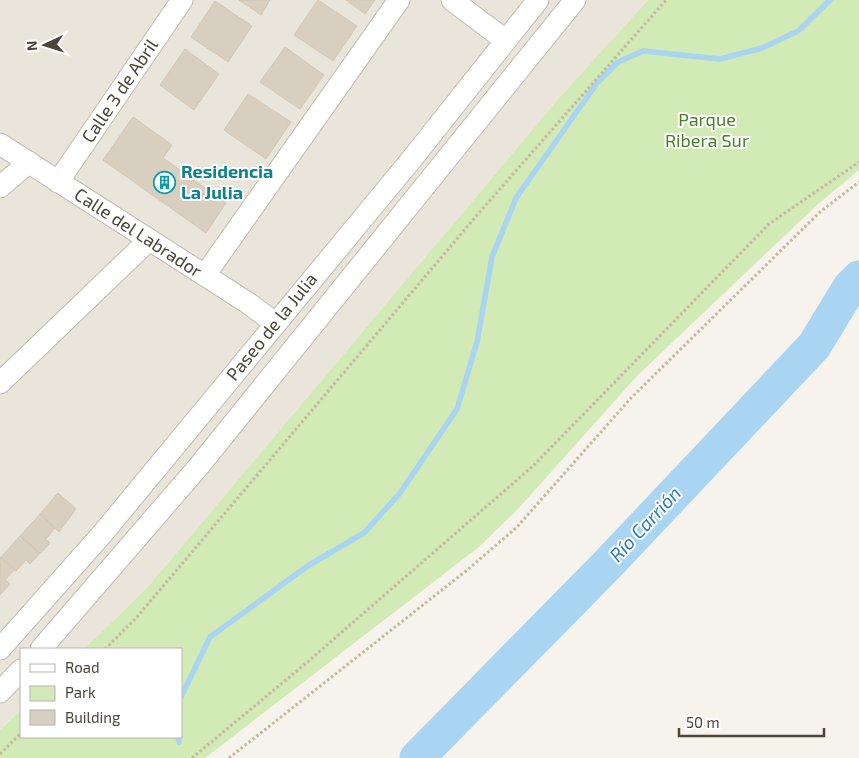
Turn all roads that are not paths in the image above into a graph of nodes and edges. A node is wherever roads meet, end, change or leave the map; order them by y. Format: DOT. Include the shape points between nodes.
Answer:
graph roads {
  1 [pos="182,0"];
  2 [pos="399,0"];
  3 [pos="452,0"];
  4 [pos="538,0"];
  5 [pos="575,0"];
  6 [pos="505,40"];
  7 [pos="0,144"];
  8 [pos="29,162"];
  9 [pos="58,182"];
  10 [pos="0,187"];
  11 [pos="149,240"];
  12 [pos="205,276"];
  13 [pos="275,323"];
  14 [pos="0,383"];
  15 [pos="42,648"];
  16 [pos="0,649"];
  17 [pos="20,671"];
  18 [pos="0,692"];
  1 -- 9 [label="street, Calle 3 de Abril"];
  2 -- 12 [label="street"];
  3 -- 6 [label="street"];
  4 -- 6 [label="street, Paseo de la Julia"];
  5 -- 15 [label="street, Paseo de la Julia" via="199,466"];
  6 -- 13 [label="street, Paseo de la Julia"];
  7 -- 8 [label="street, Calle del Labrador"];
  8 -- 9 [label="street, Calle del Labrador"];
  8 -- 10 [label="street"];
  9 -- 11 [label="street, Calle del Labrador"];
  11 -- 12 [label="street, Calle del Labrador"];
  11 -- 14 [label="street"];
  12 -- 13 [label="street, Calle del Labrador"];
  13 -- 16 [label="street, Paseo de la Julia" via="103,533"];
  17 -- 18 [label="street"];
}
